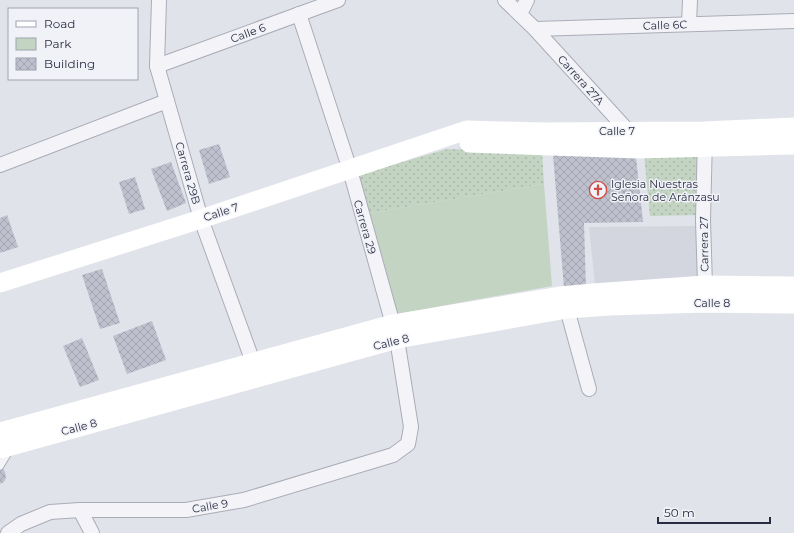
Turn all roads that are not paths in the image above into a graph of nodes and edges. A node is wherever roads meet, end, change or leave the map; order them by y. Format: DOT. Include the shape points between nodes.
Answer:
graph roads {
  1 [pos="159,0"];
  2 [pos="338,0"];
  3 [pos="505,0"];
  4 [pos="527,0"];
  5 [pos="690,0"];
  6 [pos="299,14"];
  7 [pos="520,14"];
  8 [pos="794,21"];
  9 [pos="689,24"];
  10 [pos="536,29"];
  11 [pos="157,66"];
  12 [pos="168,101"];
  13 [pos="794,127"];
  14 [pos="628,131"];
  15 [pos="442,138"];
  16 [pos="705,139"];
  17 [pos="794,145"];
  18 [pos="639,149"];
  19 [pos="0,165"];
  20 [pos="350,170"];
  21 [pos="201,219"];
  22 [pos="0,283"];
  23 [pos="705,285"];
  24 [pos="794,286"];
  25 [pos="794,304"];
  26 [pos="567,309"];
  27 [pos="395,332"];
  28 [pos="253,362"];
  29 [pos="589,389"];
  30 [pos="4,442"];
  31 [pos="408,444"];
  32 [pos="0,466"];
  33 [pos="80,510"];
  34 [pos="8,533"];
  35 [pos="92,533"];
  1 -- 11 [label="street, Carrera 29B"];
  2 -- 6 [label="street, Calle 6"];
  3 -- 7 [label="street, Carrera 27A"];
  4 -- 7 [label="street"];
  5 -- 9 [label="street"];
  6 -- 11 [label="street, Calle 6"];
  6 -- 20 [label="street, Carrera 29"];
  7 -- 10 [label="street, Carrera 27A"];
  8 -- 9 [label="street, Calle 6C"];
  9 -- 10 [label="street, Calle 6C"];
  10 -- 14 [label="street, Carrera 27A"];
  11 -- 12 [label="street, Carrera 29B"];
  12 -- 19 [label="street"];
  12 -- 21 [label="street, Carrera 29B"];
  13 -- 16 [label="main road, Calle 7"];
  14 -- 15 [label="main road, Calle 7" via="467,130"];
  14 -- 16 [label="main road, Calle 7"];
  14 -- 18 [label="street, Carrera 27A"];
  15 -- 18 [label="main road, Calle 7" via="471,143"];
  15 -- 20 [label="main road, Calle 7"];
  16 -- 17 [label="main road, Calle 7"];
  16 -- 18 [label="main road, Calle 7"];
  16 -- 23 [label="street, Carrera 27"];
  20 -- 21 [label="main road, Calle 7"];
  20 -- 27 [label="street, Carrera 29"];
  21 -- 22 [label="main road, Calle 7"];
  21 -- 28 [label="street, Carrera 29B"];
  23 -- 24 [label="main road, Calle 8"];
  23 -- 27 [label="main road, Calle 8" via="593,292"];
  25 -- 26 [label="main road, Calle 8" via="704,303"];
  26 -- 27 [label="main road, Calle 8"];
  26 -- 29 [label="street"];
  27 -- 28 [label="main road, Calle 8"];
  27 -- 30 [label="main road, Calle 8"];
  27 -- 31 [label="street, Carrera 29" via="411,427"];
  28 -- 30 [label="main road, Calle 8"];
  30 -- 32 [label="lane"];
  31 -- 33 [label="street, Calle 9" via="393,455 244,500 186,510"];
  33 -- 34 [label="street, Calle 9" via="50,512 21,524"];
  33 -- 35 [label="street"];
}
